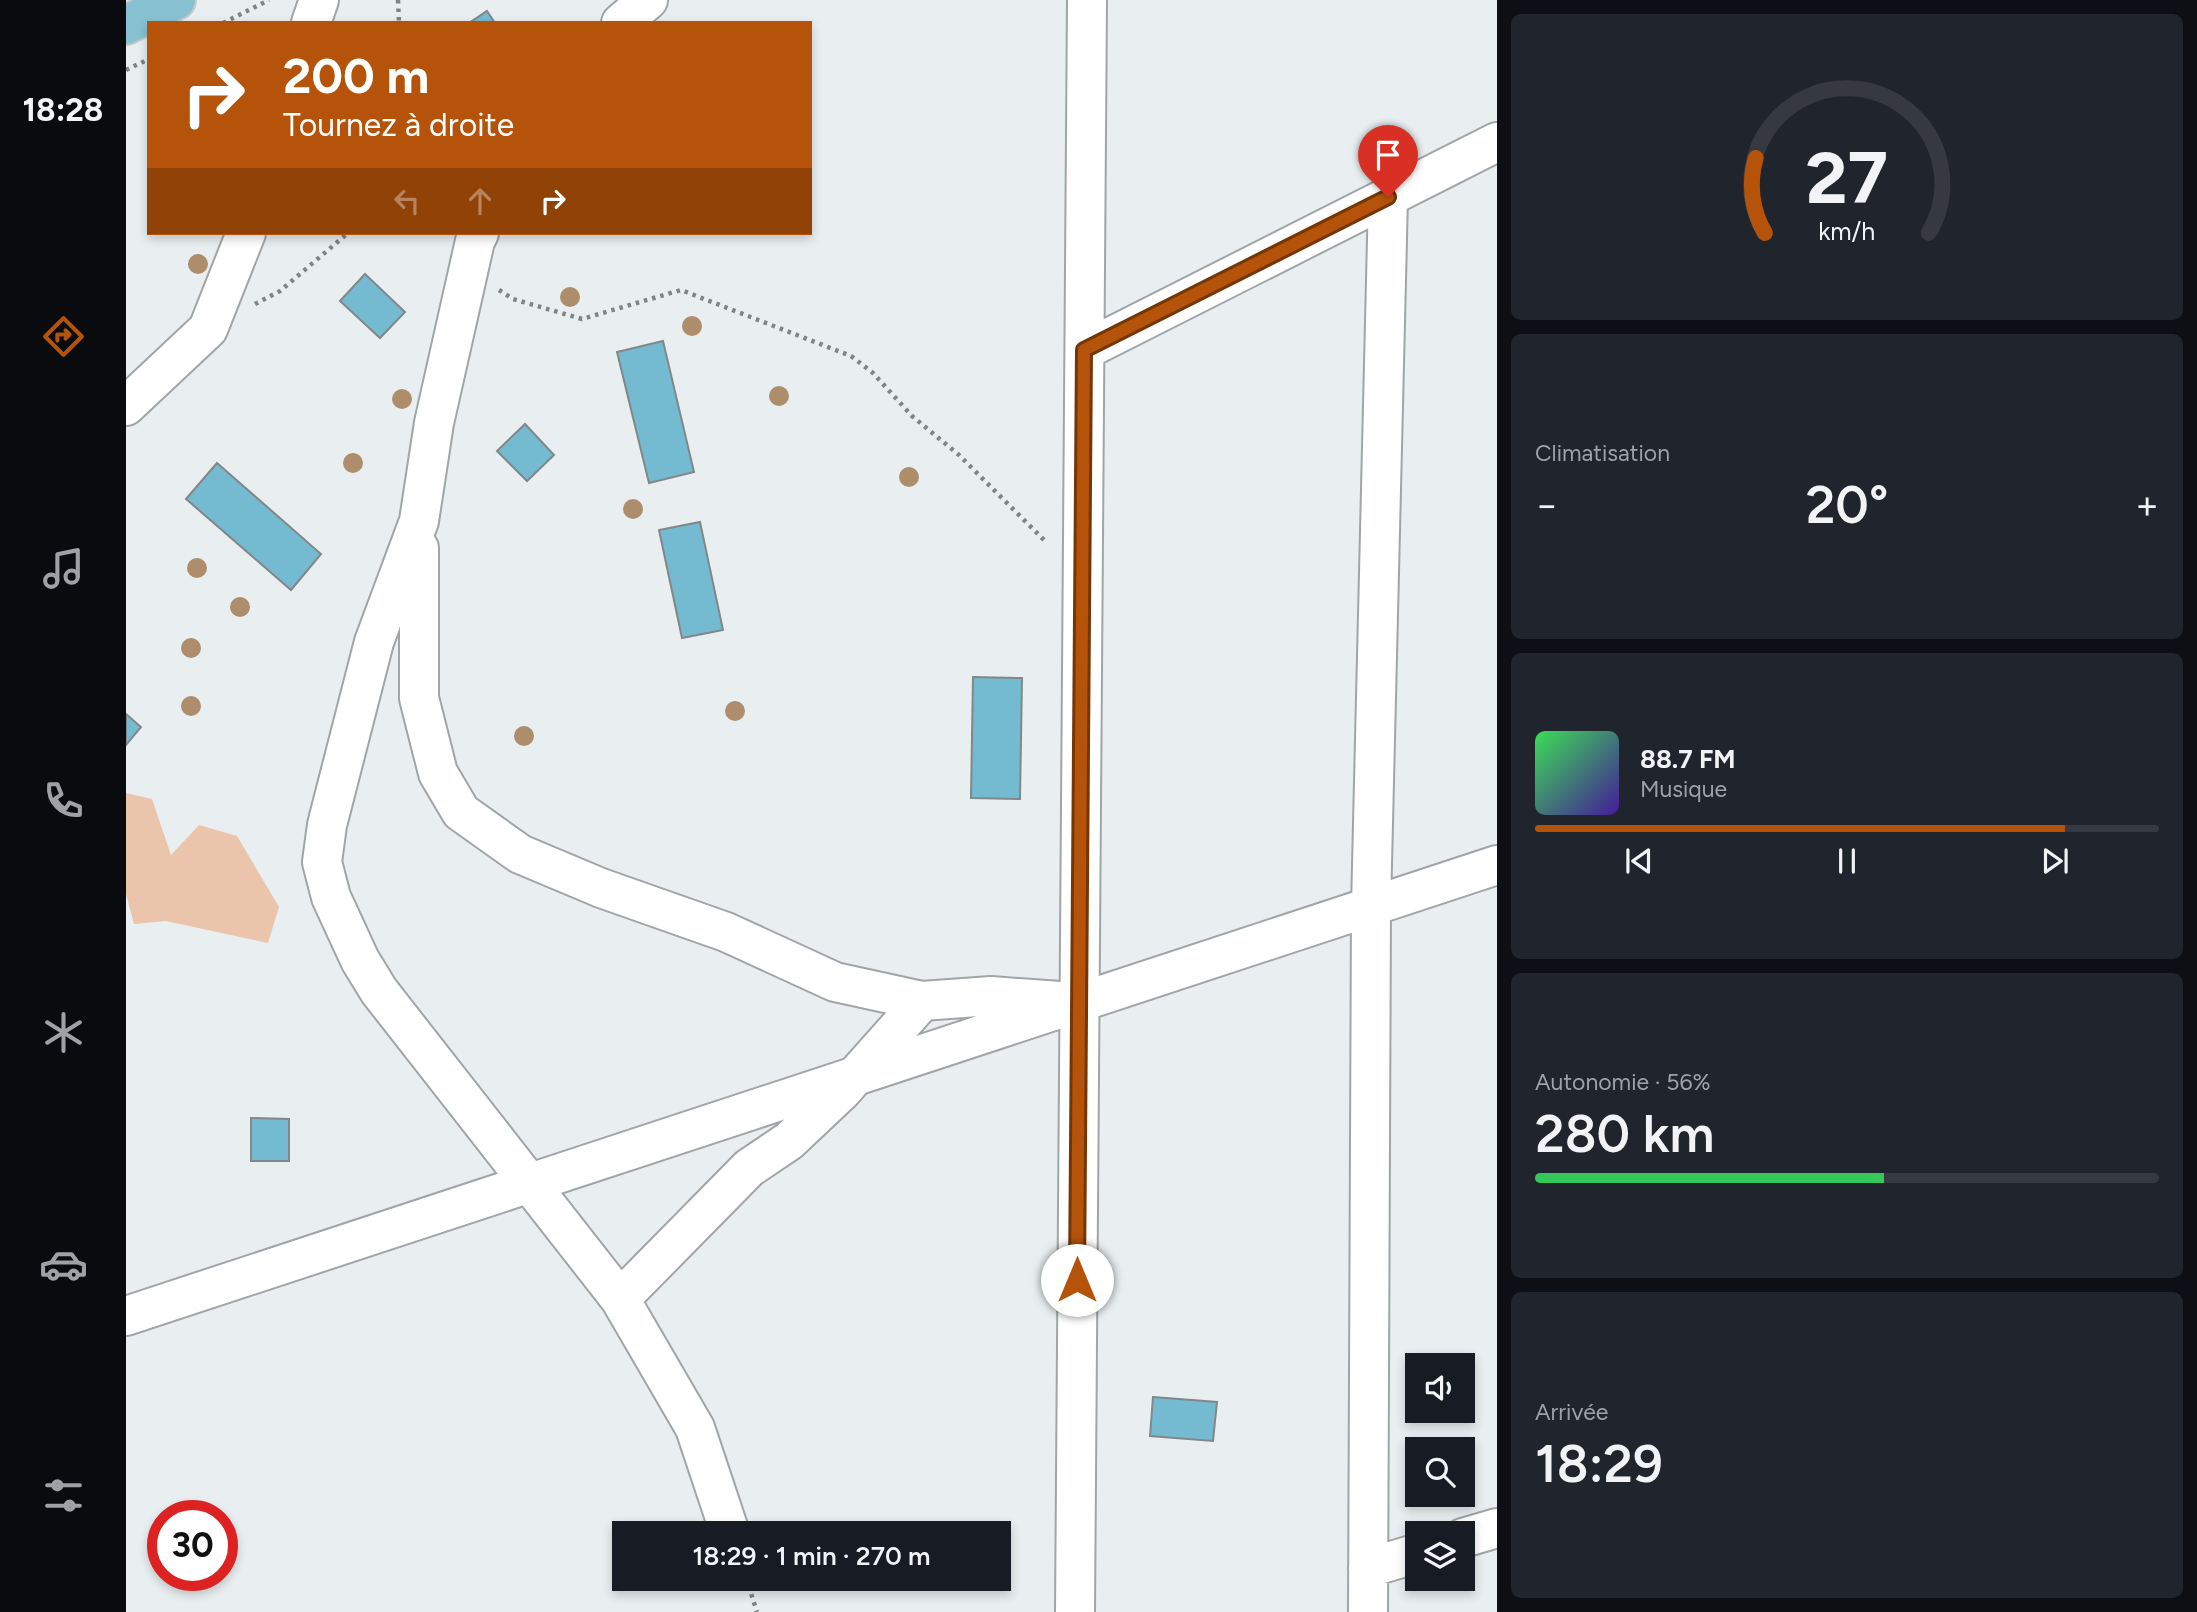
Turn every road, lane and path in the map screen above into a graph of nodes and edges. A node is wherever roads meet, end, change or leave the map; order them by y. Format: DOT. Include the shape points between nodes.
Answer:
graph roads {
  1 [pos="176,0"];
  2 [pos="269,0"];
  3 [pos="319,0"];
  4 [pos="398,0"];
  5 [pos="648,0"];
  6 [pos="1091,2"];
  7 [pos="227,21"];
  8 [pos="312,21"];
  9 [pos="398,21"];
  10 [pos="623,21"];
  11 [pos="126,26"];
  12 [pos="147,60"];
  13 [pos="126,70"];
  14 [pos="1497,142"];
  15 [pos="1388,197"];
  16 [pos="245,235"];
  17 [pos="346,235"];
  18 [pos="478,235"];
  19 [pos="468,270"];
  20 [pos="208,329"];
  21 [pos="1084,350"];
  22 [pos="126,406"];
  23 [pos="419,521"];
  24 [pos="1083,577"];
  25 [pos="1497,866"];
  26 [pos="1371,907"];
  27 [pos="922,1000"];
  28 [pos="1079,1003"];
  29 [pos="855,1077"];
  30 [pos="531,1183"];
  31 [pos="620,1299"];
  32 [pos="126,1316"];
  33 [pos="726,1521"];
  34 [pos="1497,1528"];
  35 [pos="1475,1534"];
  36 [pos="1405,1557"];
  37 [pos="1368,1568"];
  38 [pos="750,1591"];
  39 [pos="757,1612"];
  40 [pos="1074,1612"];
  41 [pos="1368,1612"];
  1 -- 11 [label="main road"];
  2 -- 7 [label="path"];
  3 -- 8 [label="street"];
  4 -- 9 [label="path"];
  5 -- 10 [label="street"];
  6 -- 21 [label="street"];
  12 -- 13 [label="path"];
  14 -- 15 [label="street"];
  15 -- 21 [label="street"];
  15 -- 26 [label="street"];
  16 -- 20 [label="street"];
  17 -- 20 [label="path" via="281,291"];
  18 -- 19 [label="street"];
  19 -- 23 [label="street" via="434,423"];
  19 -- 24 [label="path" via="513,299 582,319 681,290 851,356"];
  20 -- 22 [label="street"];
  21 -- 24 [label="street"];
  23 -- 27 [label="street" via="419,698 438,774 461,812 520,854 600,888 726,932 835,982"];
  23 -- 30 [label="street" via="374,642 327,825 322,862 331,897 379,991"];
  24 -- 28 [label="street"];
  25 -- 26 [label="street"];
  26 -- 28 [label="street"];
  26 -- 37 [label="street"];
  27 -- 28 [label="street" via="991,996"];
  27 -- 29 [label="street"];
  28 -- 29 [label="street"];
  28 -- 40 [label="street"];
  29 -- 30 [label="street"];
  29 -- 31 [label="street" via="789,1141 749,1168"];
  30 -- 31 [label="street"];
  30 -- 32 [label="street"];
  31 -- 33 [label="street" via="695,1428"];
  34 -- 35 [label="street"];
  36 -- 37 [label="street"];
  37 -- 41 [label="street"];
  38 -- 39 [label="path"];
}
